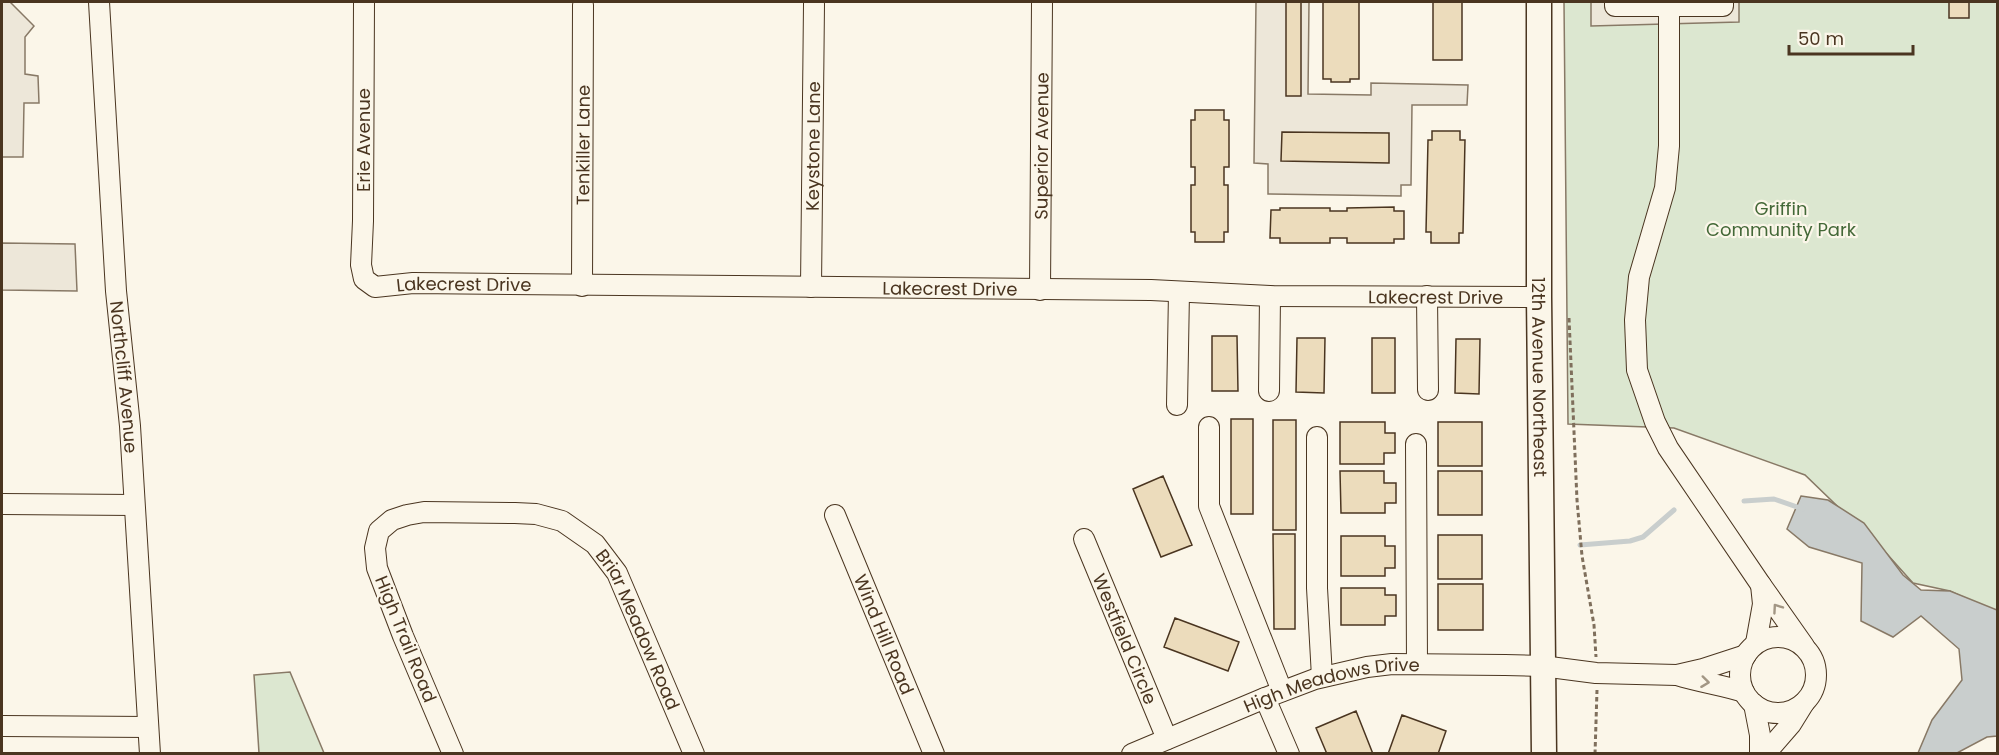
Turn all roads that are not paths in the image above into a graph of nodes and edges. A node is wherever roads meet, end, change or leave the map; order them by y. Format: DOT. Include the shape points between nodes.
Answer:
graph roads {
  1 [pos="99,2"];
  2 [pos="364,2"];
  3 [pos="1042,2"];
  4 [pos="1539,2"];
  5 [pos="1615,2"];
  6 [pos="1723,2"];
  7 [pos="814,4"];
  8 [pos="583,5"];
  9 [pos="1669,6"];
  10 [pos="364,279"];
  11 [pos="582,286"];
  12 [pos="811,287"];
  13 [pos="1040,290"];
  14 [pos="1179,292"];
  15 [pos="1270,296"];
  16 [pos="1427,296"];
  17 [pos="1539,297"];
  18 [pos="1428,390"];
  19 [pos="1269,391"];
  20 [pos="1177,405"];
  21 [pos="1209,427"];
  22 [pos="1317,437"];
  23 [pos="1416,444"];
  24 [pos="2,504"];
  25 [pos="134,505"];
  26 [pos="835,515"];
  27 [pos="562,521"];
  28 [pos="1084,539"];
  29 [pos="1761,585"];
  30 [pos="1751,649"];
  31 [pos="1810,655"];
  32 [pos="1417,664"];
  33 [pos="1542,666"];
  34 [pos="1677,675"];
  35 [pos="1322,677"];
  36 [pos="1274,694"];
  37 [pos="1749,698"];
  38 [pos="1805,701"];
  39 [pos="2,726"];
  40 [pos="148,727"];
  41 [pos="1167,739"];
  42 [pos="150,753"];
  43 [pos="453,753"];
  44 [pos="694,753"];
  45 [pos="934,753"];
  46 [pos="1132,753"];
  47 [pos="1289,753"];
  48 [pos="1544,753"];
  49 [pos="1760,753"];
  50 [pos="1765,753"];
  1 -- 25 [label="street, Northcliff Avenue"];
  2 -- 10 [label="street, Erie Avenue"];
  3 -- 13 [label="street, Superior Avenue"];
  4 -- 17 [label="main road, 12th Avenue Northeast"];
  5 -- 9 [label="street" via="1615,6"];
  6 -- 9 [label="street" via="1723,6"];
  7 -- 12 [label="street, Keystone Lane"];
  8 -- 11 [label="street, Tenkiller Lane"];
  9 -- 29 [label="street" via="1669,146 1665,188 1639,277 1635,320 1637,370 1668,448"];
  10 -- 11 [label="street, Lakecrest Drive" via="381,288 413,283"];
  11 -- 12 [label="street, Lakecrest Drive"];
  12 -- 13 [label="street, Lakecrest Drive"];
  13 -- 14 [label="street, Lakecrest Drive"];
  14 -- 15 [label="street, Lakecrest Drive"];
  14 -- 20 [label="street"];
  15 -- 16 [label="street, Lakecrest Drive"];
  15 -- 19 [label="street"];
  16 -- 17 [label="street, Lakecrest Drive"];
  16 -- 18 [label="street"];
  17 -- 33 [label="main road, 12th Avenue Northeast"];
  21 -- 36 [label="street" via="1209,506"];
  22 -- 35 [label="street" via="1317,588"];
  23 -- 32 [label="street"];
  24 -- 25 [label="street"];
  25 -- 40 [label="street, Northcliff Avenue"];
  26 -- 45 [label="street, Wind Hill Road"];
  27 -- 43 [label="street, High Trail Road" via="536,514 424,512 392,520 379,531 375,548 377,568"];
  27 -- 44 [label="street, Briar Meadow Road" via="595,544 617,573"];
  28 -- 41 [label="street, Westfield Circle"];
  29 -- 30 [label="street" via="1763,604"];
  31 -- 29 [label="street, one-way"];
  30 -- 31 [label="street" via="1768,638 1786,638 1803,646"];
  30 -- 34 [label="street"];
  30 -- 37 [label="street" via="1740,675"];
  31 -- 38 [label="street" via="1815,679"];
  32 -- 33 [label="street, High Meadows Drive"];
  32 -- 35 [label="street, High Meadows Drive" via="1367,667"];
  33 -- 34 [label="street, High Meadows Drive" via="1596,674"];
  33 -- 48 [label="main road, 12th Avenue Northeast"];
  34 -- 37 [label="street, one-way" via="1720,684"];
  35 -- 36 [label="street, High Meadows Drive"];
  36 -- 41 [label="street, High Meadows Drive"];
  36 -- 47 [label="street"];
  37 -- 38 [label="street" via="1770,712 1795,709"];
  37 -- 49 [label="street" via="1759,726"];
  38 -- 50 [label="street"];
  39 -- 40 [label="street"];
  40 -- 42 [label="street, Northcliff Avenue"];
  41 -- 46 [label="street, High Meadows Drive"];
}
